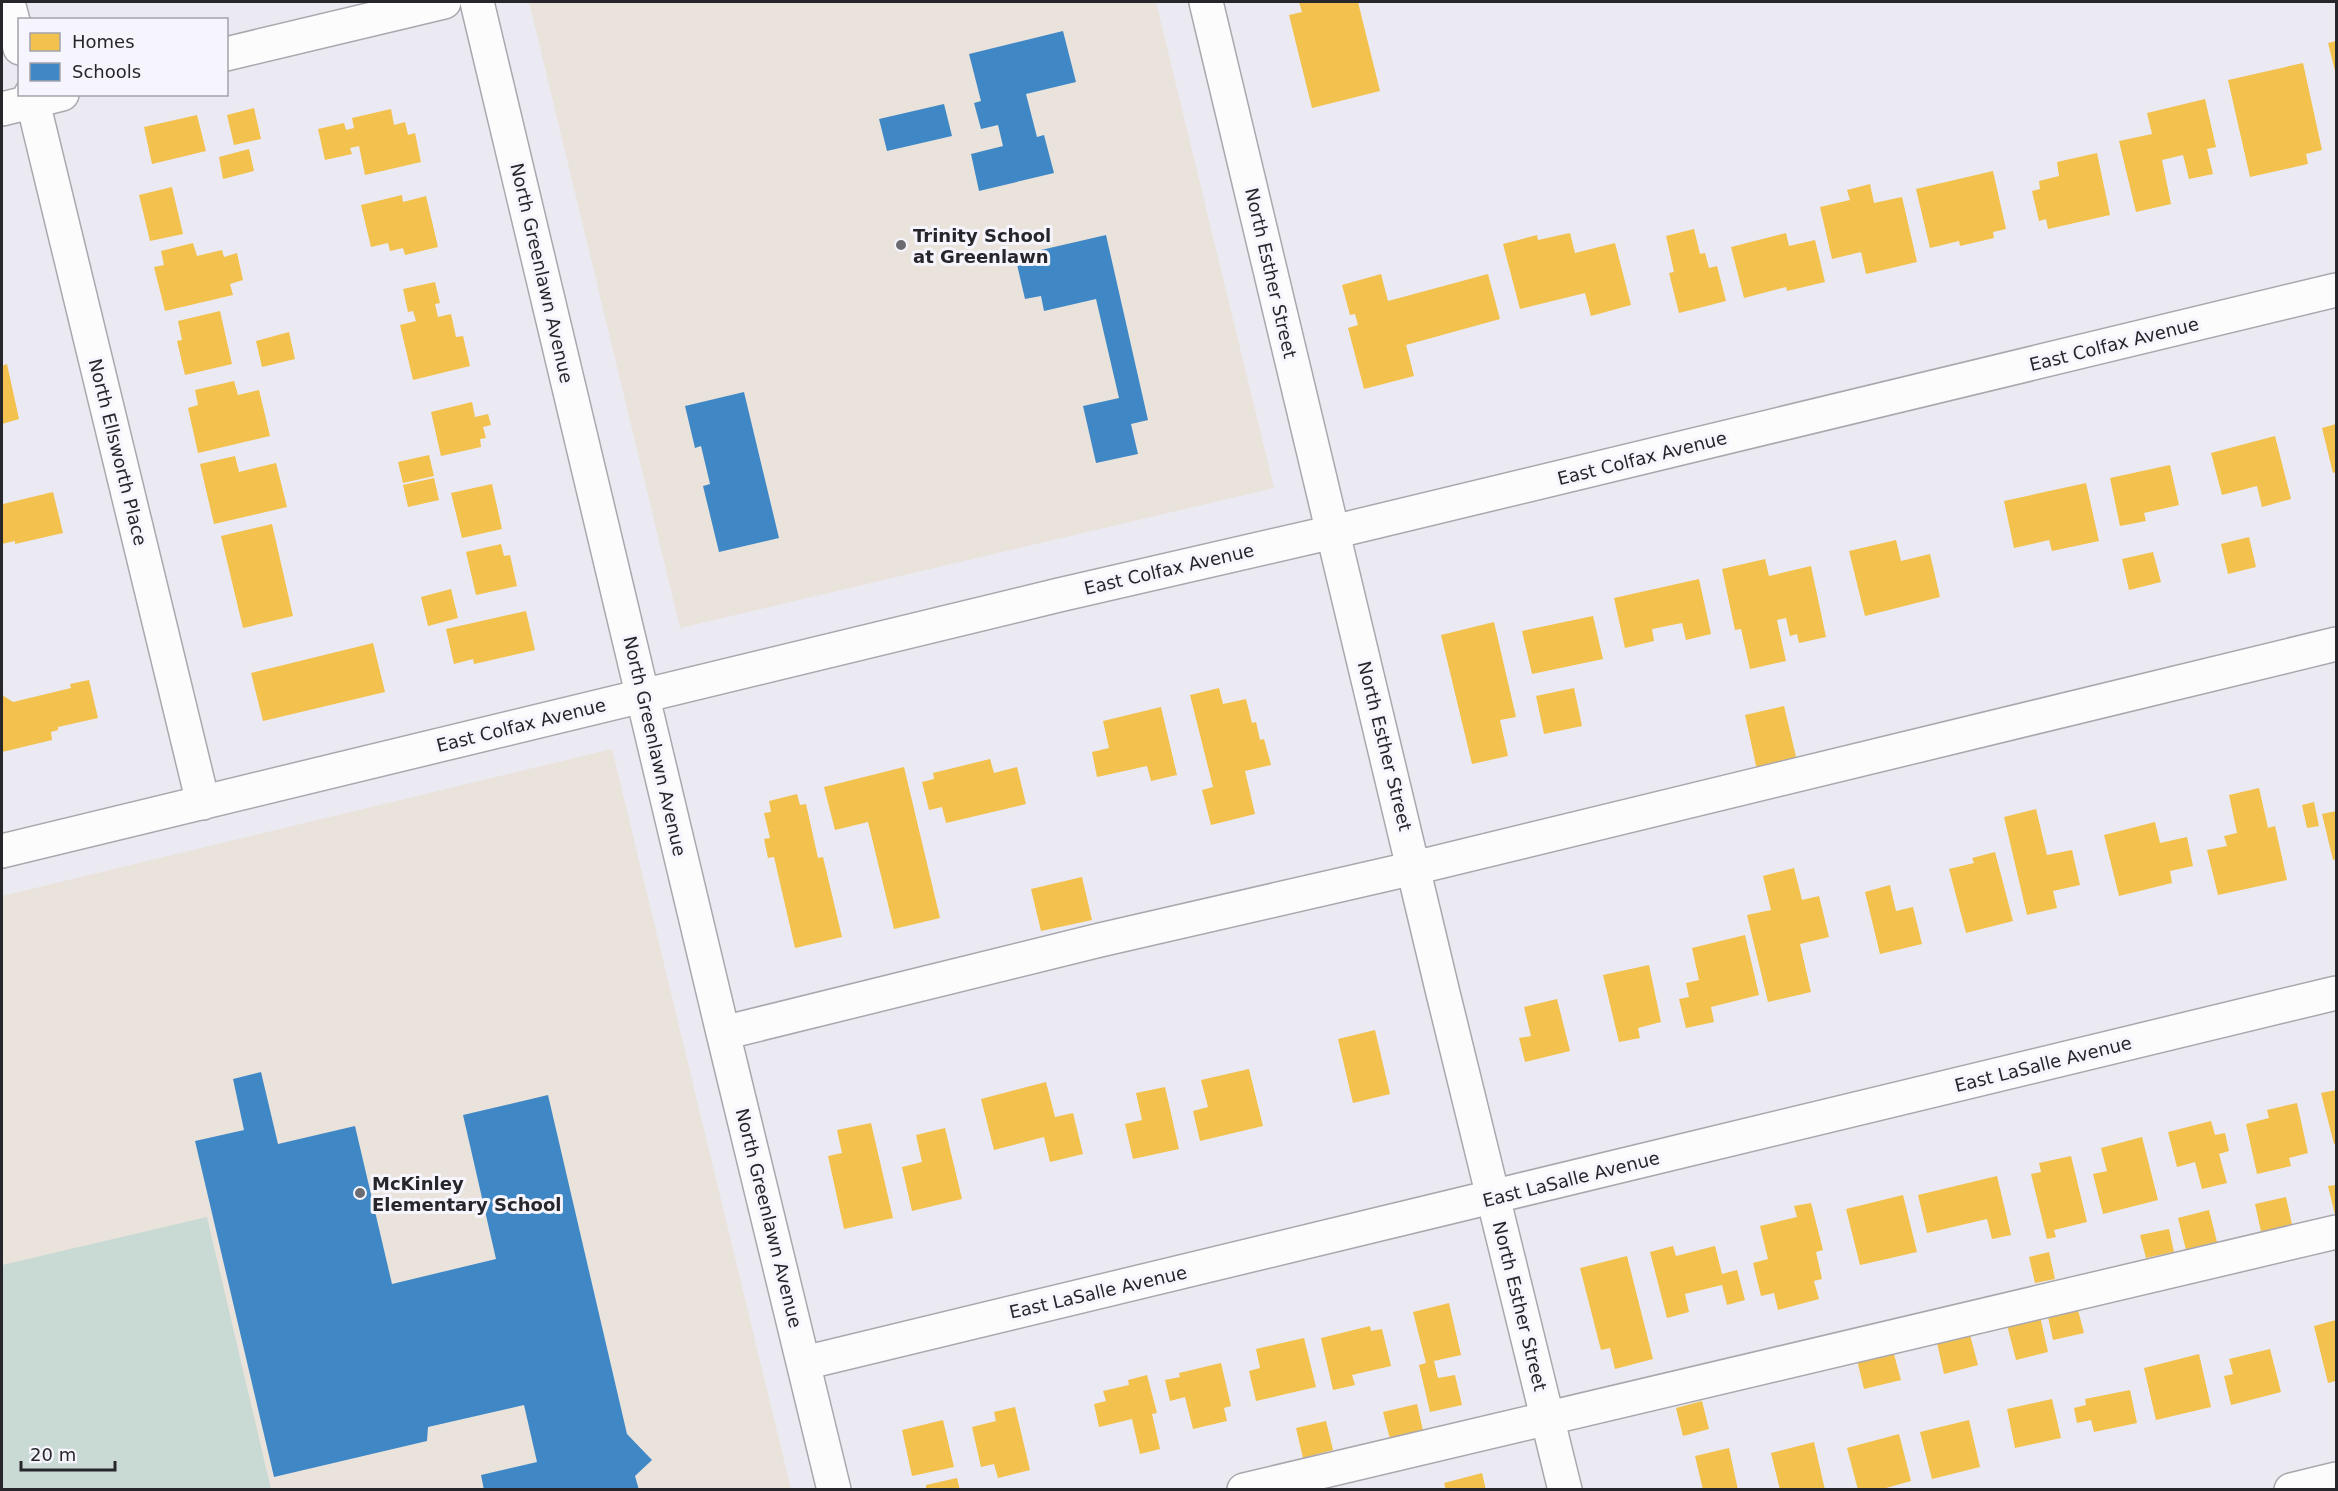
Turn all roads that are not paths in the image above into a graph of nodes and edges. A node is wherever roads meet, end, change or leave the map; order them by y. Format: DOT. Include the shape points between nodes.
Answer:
graph roads {
  1 [pos="8,2"];
  2 [pos="444,2"];
  3 [pos="477,2"];
  4 [pos="1206,2"];
  5 [pos="18,40"];
  6 [pos="228,54"];
  7 [pos="32,100"];
  8 [pos="2337,291"];
  9 [pos="1333,532"];
  10 [pos="2337,644"];
  11 [pos="643,695"];
  12 [pos="203,803"];
  13 [pos="2,851"];
  14 [pos="1414,868"];
  15 [pos="2337,993"];
  16 [pos="723,1033"];
  17 [pos="1494,1197"];
  18 [pos="2337,1232"];
  19 [pos="804,1362"];
  20 [pos="1547,1417"];
  21 [pos="2337,1479"];
  22 [pos="834,1490"];
  23 [pos="1244,1490"];
  24 [pos="1565,1490"];
  25 [pos="2291,1490"];
  1 -- 5 [label="street"];
  2 -- 6 [label="street"];
  3 -- 11 [label="street, North Greenlawn Avenue"];
  4 -- 9 [label="street, North Esther Street"];
  7 -- 12 [label="street, North Ellsworth Place"];
  8 -- 9 [label="street, East Colfax Avenue"];
  9 -- 11 [label="street, East Colfax Avenue"];
  9 -- 14 [label="street, North Esther Street"];
  10 -- 14 [label="street"];
  11 -- 12 [label="street, East Colfax Avenue"];
  11 -- 16 [label="street, North Greenlawn Avenue"];
  12 -- 13 [label="street, East Colfax Avenue"];
  14 -- 16 [label="street"];
  14 -- 17 [label="street, North Esther Street"];
  15 -- 17 [label="street, East LaSalle Avenue"];
  16 -- 19 [label="street, North Greenlawn Avenue"];
  17 -- 19 [label="street, East LaSalle Avenue"];
  17 -- 20 [label="street, North Esther Street"];
  18 -- 20 [label="street"];
  19 -- 22 [label="street, North Greenlawn Avenue"];
  20 -- 23 [label="street"];
  20 -- 24 [label="street, North Esther Street"];
  21 -- 25 [label="street"];
}
